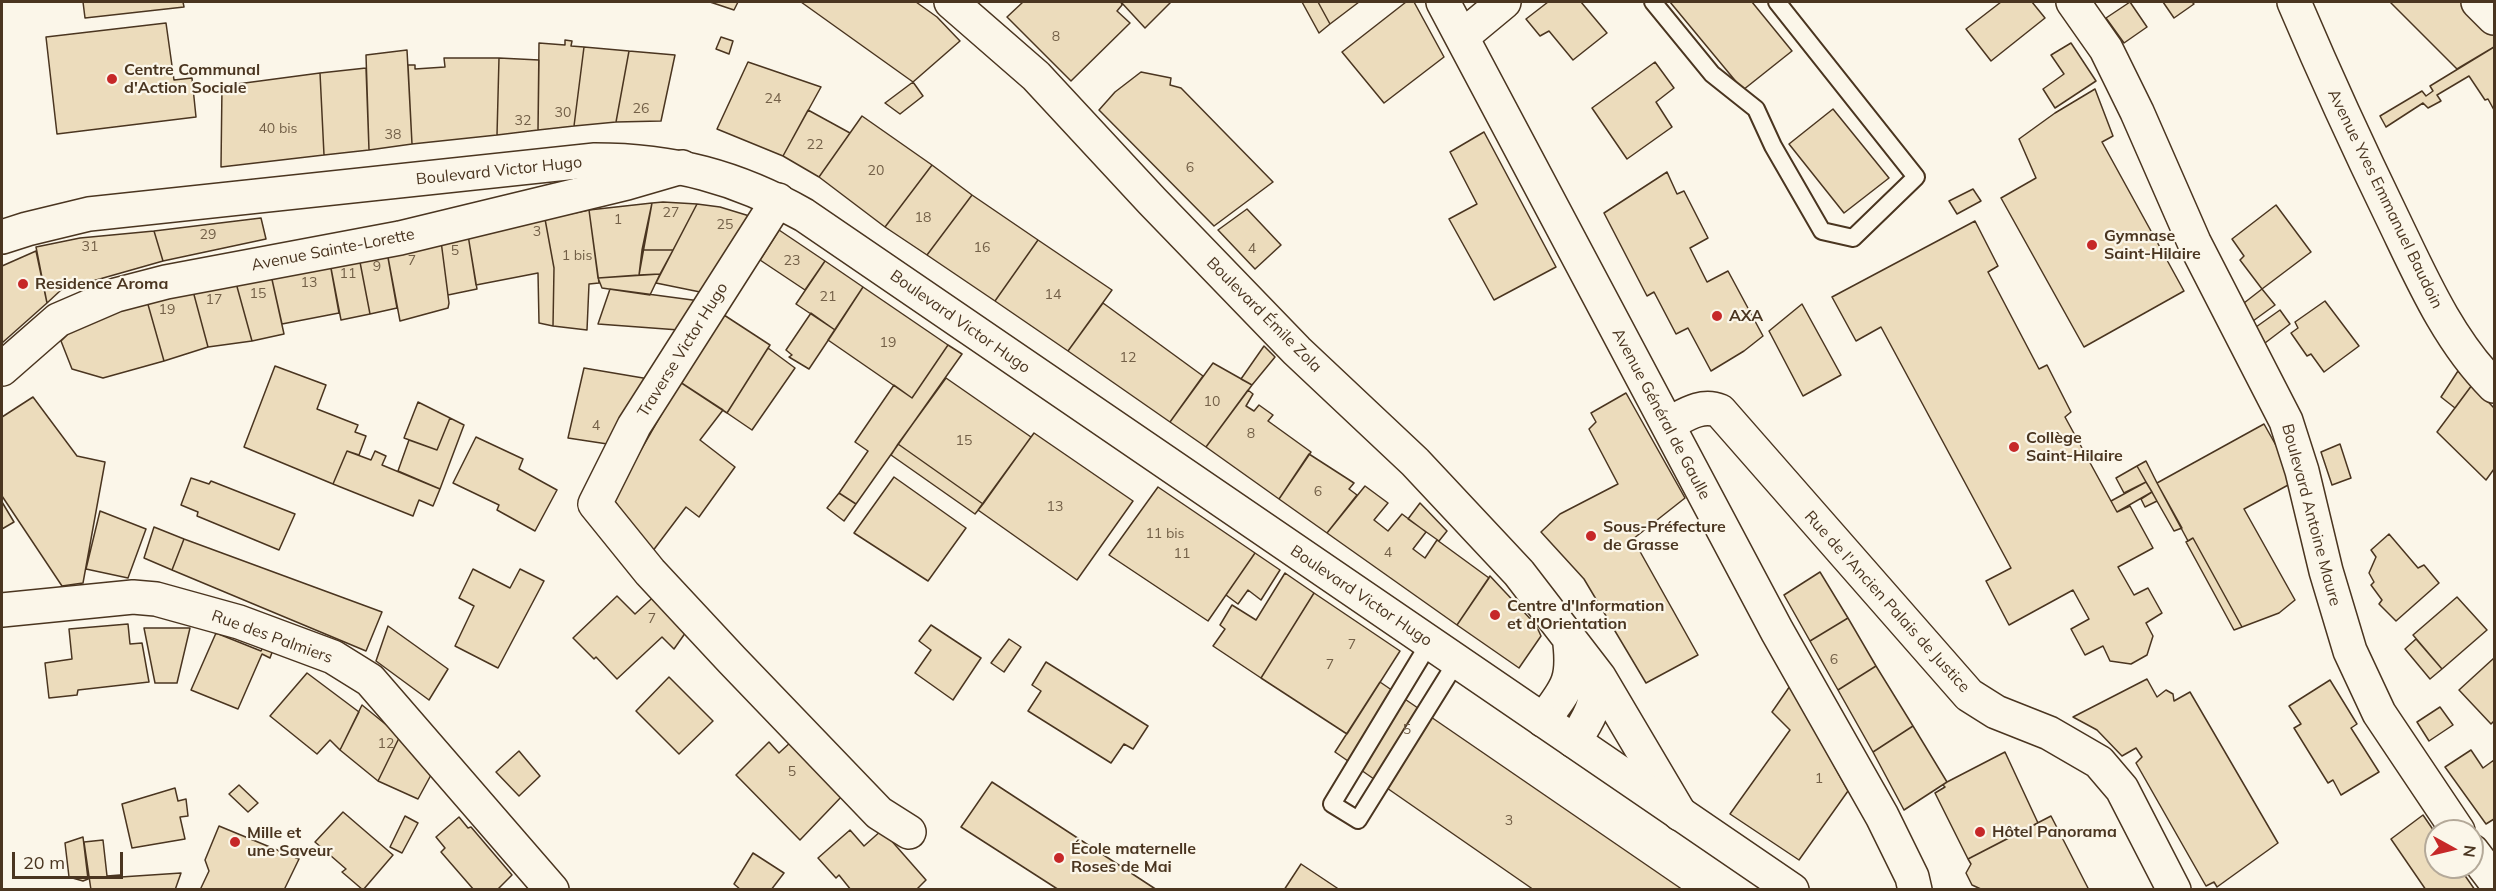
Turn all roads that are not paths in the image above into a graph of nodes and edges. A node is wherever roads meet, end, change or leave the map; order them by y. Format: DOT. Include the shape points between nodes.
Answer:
graph roads {
  1 [pos="951,2"];
  2 [pos="1443,2"];
  3 [pos="1504,2"];
  4 [pos="1653,2"];
  5 [pos="1777,2"];
  6 [pos="2073,2"];
  7 [pos="2294,2"];
  8 [pos="2478,2"];
  9 [pos="2494,18"];
  10 [pos="1463,36"];
  11 [pos="682,167"];
  12 [pos="778,200"];
  13 [pos="2,237"];
  14 [pos="2,369"];
  15 [pos="2494,386"];
  16 [pos="1668,424"];
  17 [pos="2,610"];
  18 [pos="1569,636"];
  19 [pos="1430,642"];
  20 [pos="1457,661"];
  21 [pos="1599,677"];
  22 [pos="1543,720"];
  23 [pos="1574,741"];
  24 [pos="1680,814"];
  25 [pos="2450,819"];
  26 [pos="909,832"];
  27 [pos="2484,866"];
  28 [pos="2494,880"];
  29 [pos="552,890"];
  30 [pos="1792,890"];
  31 [pos="1915,890"];
  32 [pos="2174,890"];
  1 -- 18 [label="main road, Boulevard Émile Zola" via="1036,76 1289,343 1415,462 1519,573"];
  2 -- 10 [label="main road, Avenue Général de Gaulle"];
  3 -- 10 [label="main road"];
  4 -- 5 [label="lane" via="1712,74 1756,109 1822,231 1853,238 1916,177"];
  6 -- 25 [label="main road, Boulevard Antoine Maure" via="2106,49 2194,242 2286,421 2350,651 2379,713"];
  7 -- 15 [label="main road, Avenue Yves Emmanuel Baudoin" via="2335,99 2416,267 2465,355"];
  8 -- 9 [label="main road"];
  10 -- 16 [label="main road, Avenue Général de Gaulle"];
  11 -- 12 [label="main road, Boulevard Victor Hugo"];
  11 -- 13 [label="main road, Boulevard Victor Hugo" via="634,160 595,160 89,214"];
  11 -- 14 [label="main road, Avenue Sainte-Lorette" via="400,238 165,282 116,295 58,320"];
  12 -- 19 [label="main road, Boulevard Victor Hugo"];
  12 -- 26 [label="main road, Traverse Victor Hugo" via="634,426 595,504 650,572 732,660 879,813"];
  16 -- 31 [label="main road, Avenue Général de Gaulle" via="1777,631 1882,816"];
  16 -- 32 [label="main road, Rue de l'Ancien Palais de Justice" via="1702,408 1719,411 1969,695 2099,762 2122,789"];
  17 -- 29 [label="main road, Rue des Palmiers" via="133,597 156,599 239,622 333,657 369,680"];
  18 -- 21 [label="main road, Boulevard Émile Zola"];
  18 -- 22 [label="main road" via="1570,679"];
  19 -- 20 [label="main road, Boulevard Victor Hugo"];
  19 -- 20 [label="lane" via="1332,804 1358,820"];
  20 -- 22 [label="main road, Boulevard Victor Hugo"];
  21 -- 23 [label="main road" via="1596,703"];
  21 -- 24 [label="main road, Boulevard Émile Zola"];
  22 -- 23 [label="main road, Boulevard Victor Hugo"];
  23 -- 24 [label="main road, Boulevard Victor Hugo"];
  24 -- 30 [label="main road, Boulevard Victor Hugo"];
  27 -- 28 [label="main road"];
}
